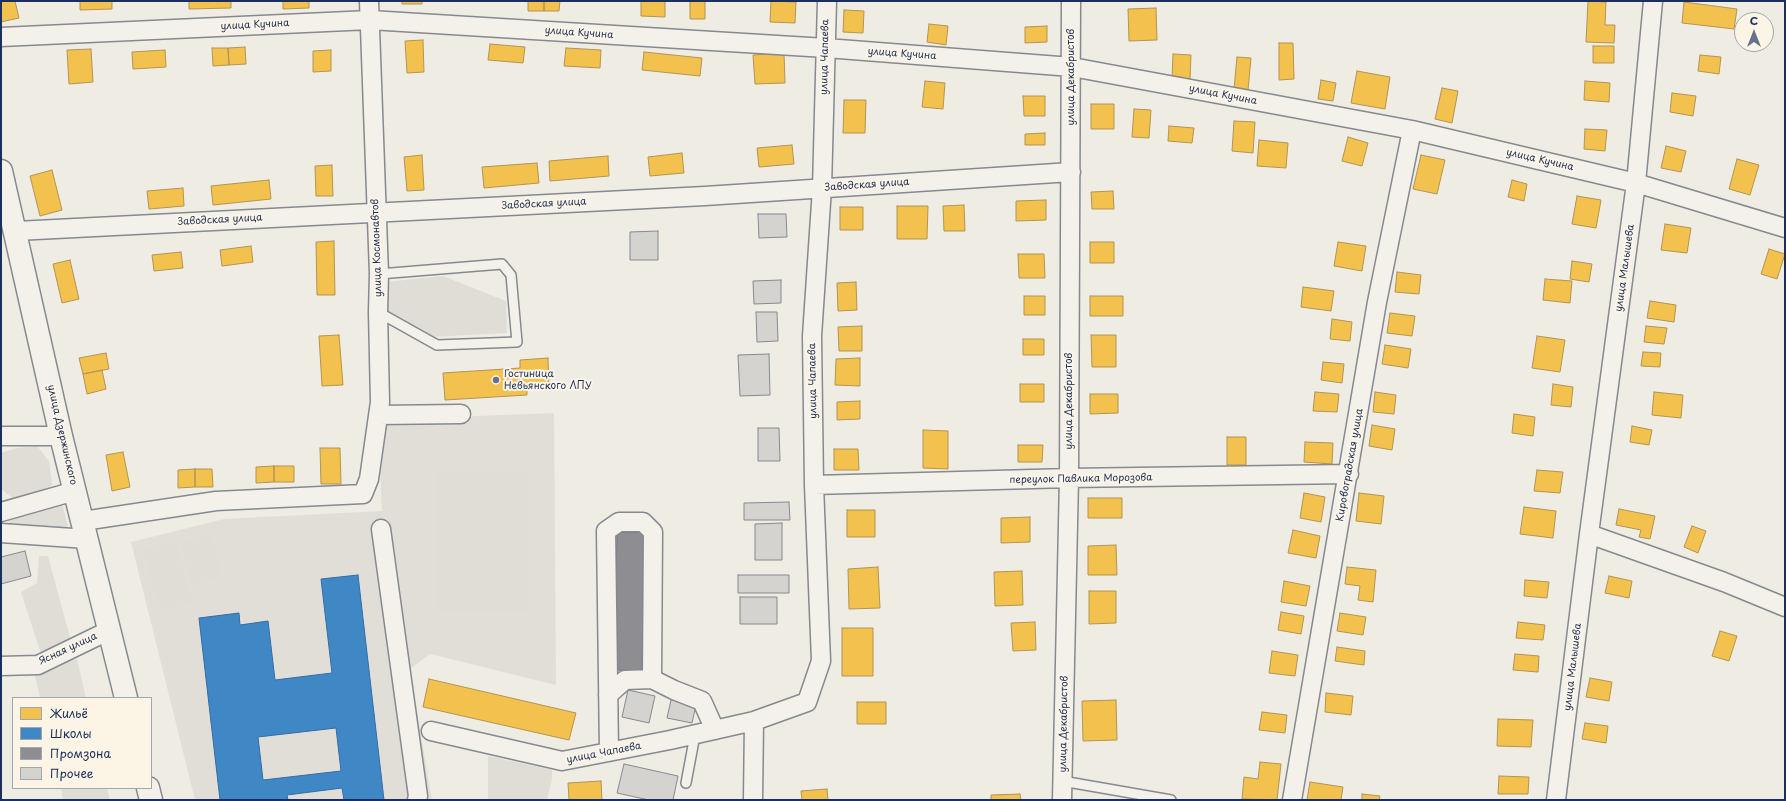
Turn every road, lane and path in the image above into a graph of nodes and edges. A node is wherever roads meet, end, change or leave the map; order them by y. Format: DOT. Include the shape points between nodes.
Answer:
graph roads {
  1 [pos="369,1"];
  2 [pos="827,1"];
  3 [pos="1071,1"];
  4 [pos="1653,1"];
  5 [pos="370,20"];
  6 [pos="1,37"];
  7 [pos="826,48"];
  8 [pos="1072,67"];
  9 [pos="1412,130"];
  10 [pos="1,171"];
  11 [pos="1071,172"];
  12 [pos="1636,182"];
  13 [pos="822,188"];
  14 [pos="376,213"];
  15 [pos="1785,228"];
  16 [pos="16,231"];
  17 [pos="379,274"];
  18 [pos="378,312"];
  19 [pos="461,414"];
  20 [pos="378,415"];
  21 [pos="1,436"];
  22 [pos="61,436"];
  23 [pos="1349,474"];
  24 [pos="1069,478"];
  25 [pos="814,485"];
  26 [pos="75,491"];
  27 [pos="1,512"];
  28 [pos="380,529"];
  29 [pos="85,530"];
  30 [pos="1,532"];
  31 [pos="1589,534"];
  32 [pos="1785,607"];
  33 [pos="110,630"];
  34 [pos="1,666"];
  35 [pos="652,678"];
  36 [pos="608,695"];
  37 [pos="126,697"];
  38 [pos="754,721"];
  39 [pos="715,730"];
  40 [pos="431,731"];
  41 [pos="695,735"];
  42 [pos="609,752"];
  43 [pos="1062,781"];
  44 [pos="686,783"];
  45 [pos="148,789"];
  46 [pos="151,800"];
  47 [pos="417,800"];
  48 [pos="753,800"];
  49 [pos="1062,800"];
  50 [pos="1172,800"];
  51 [pos="1292,800"];
  52 [pos="1556,800"];
  1 -- 5 [label="street, улица Космонавтов"];
  2 -- 7 [label="street, улица Чапаева"];
  3 -- 8 [label="street, улица Декабристов"];
  4 -- 12 [label="street, улица Малышева"];
  5 -- 6 [label="street, улица Кучина"];
  5 -- 7 [label="street, улица Кучина"];
  5 -- 14 [label="street, улица Космонавтов"];
  7 -- 8 [label="street, улица Кучина"];
  7 -- 13 [label="street, улица Чапаева"];
  8 -- 9 [label="street, улица Кучина"];
  8 -- 11 [label="street, улица Декабристов"];
  9 -- 12 [label="street, улица Кучина"];
  9 -- 23 [label="street, Кировоградская улица" via="1378,302"];
  10 -- 16 [label="main road, улица Дзержинского"];
  11 -- 13 [label="street, Заводская улица"];
  11 -- 24 [label="street, улица Декабристов"];
  12 -- 15 [label="street, улица Кучина"];
  12 -- 31 [label="street, улица Малышева"];
  13 -- 14 [label="street, Заводская улица"];
  13 -- 25 [label="street, улица Чапаева" via="812,336"];
  14 -- 16 [label="street, Заводская улица"];
  14 -- 17 [label="street, улица Космонавтов"];
  16 -- 22 [label="main road, улица Дзержинского"];
  17 -- 18 [label="street, улица Космонавтов"];
  17 -- 18 [label="lane" via="502,264 511,275 517,342 437,345"];
  18 -- 20 [label="street, улица Космонавтов"];
  19 -- 20 [label="street"];
  20 -- 29 [label="street, улица Космонавтов" via="368,479 363,494 216,501"];
  21 -- 22 [label="street"];
  22 -- 26 [label="main road, улица Дзержинского"];
  23 -- 24 [label="street, переулок Павлика Морозова"];
  23 -- 51 [label="street, Кировоградская улица"];
  24 -- 25 [label="street, переулок Павлика Морозова"];
  24 -- 43 [label="street, улица Декабристов"];
  25 -- 38 [label="street, улица Чапаева" via="821,660 807,702"];
  26 -- 27 [label="street"];
  26 -- 29 [label="main road, улица Дзержинского"];
  28 -- 47 [label="street"];
  29 -- 30 [label="street"];
  29 -- 33 [label="main road, улица Дзержинского"];
  31 -- 32 [label="street" via="1724,582"];
  31 -- 52 [label="street, улица Малышева"];
  33 -- 34 [label="street, Ясная улица" via="38,665"];
  33 -- 37 [label="main road, улица Дзержинского"];
  35 -- 36 [label="street" via="625,680"];
  35 -- 36 [label="street" via="653,532 643,522 619,522 606,531"];
  35 -- 39 [label="street" via="702,701"];
  36 -- 42 [label="street"];
  38 -- 39 [label="street, улица Чапаева"];
  38 -- 48 [label="street"];
  39 -- 41 [label="street, улица Чапаева"];
  40 -- 42 [label="street, улица Чапаева" via="562,761"];
  41 -- 42 [label="street, улица Чапаева"];
  41 -- 44 [label="lane"];
  43 -- 49 [label="street, улица Декабристов"];
  43 -- 50 [label="lane"];
  45 -- 46 [label="main road"];
}
